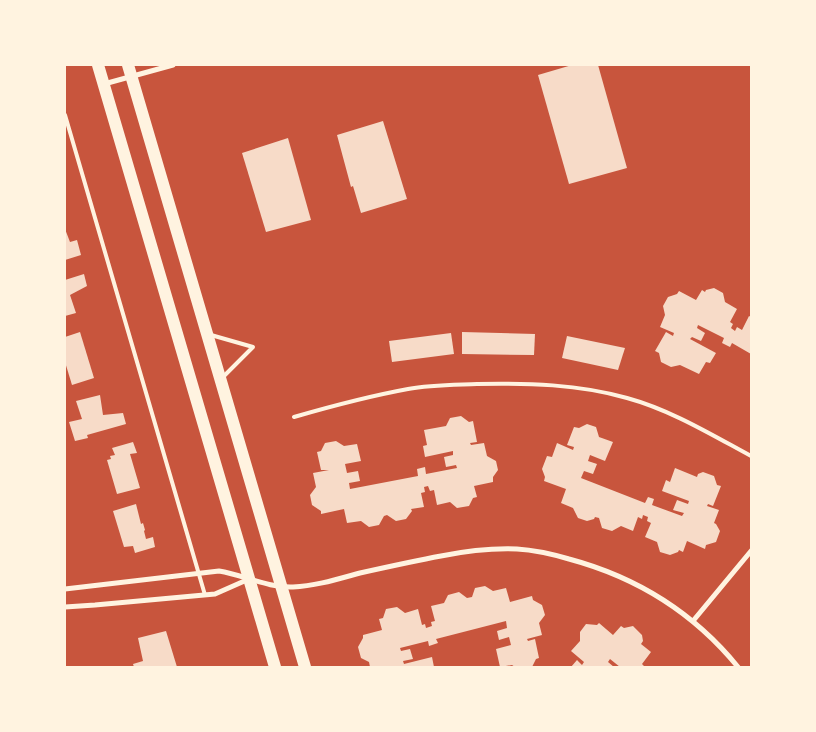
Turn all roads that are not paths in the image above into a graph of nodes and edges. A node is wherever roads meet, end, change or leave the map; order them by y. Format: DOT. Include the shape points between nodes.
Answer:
graph roads {
  1 [pos="98,65"];
  2 [pos="173,65"];
  3 [pos="130,71"];
  4 [pos="103,84"];
  5 [pos="65,115"];
  6 [pos="207,334"];
  7 [pos="220,379"];
  8 [pos="294,417"];
  9 [pos="751,456"];
  10 [pos="751,551"];
  11 [pos="199,574"];
  12 [pos="249,579"];
  13 [pos="281,586"];
  14 [pos="65,589"];
  15 [pos="205,594"];
  16 [pos="65,607"];
  17 [pos="693,621"];
  18 [pos="275,667"];
  19 [pos="305,667"];
  20 [pos="738,667"];
  1 -- 4 [label="main road"];
  2 -- 3 [label="street"];
  3 -- 4 [label="street"];
  3 -- 6 [label="main road"];
  4 -- 12 [label="main road"];
  5 -- 11 [label="lane"];
  6 -- 7 [label="main road"];
  6 -- 7 [label="lane" via="253,347"];
  7 -- 13 [label="main road"];
  8 -- 9 [label="lane" via="410,388 459,384 559,385 636,401"];
  10 -- 17 [label="street"];
  11 -- 12 [label="street" via="219,572"];
  11 -- 14 [label="street"];
  11 -- 15 [label="lane"];
  12 -- 13 [label="street"];
  12 -- 15 [label="street" via="214,594"];
  12 -- 18 [label="main road"];
  13 -- 17 [label="street" via="314,585 442,555 518,550 551,554 614,573 675,606"];
  13 -- 19 [label="main road"];
  15 -- 16 [label="street"];
  17 -- 20 [label="street"];
}
